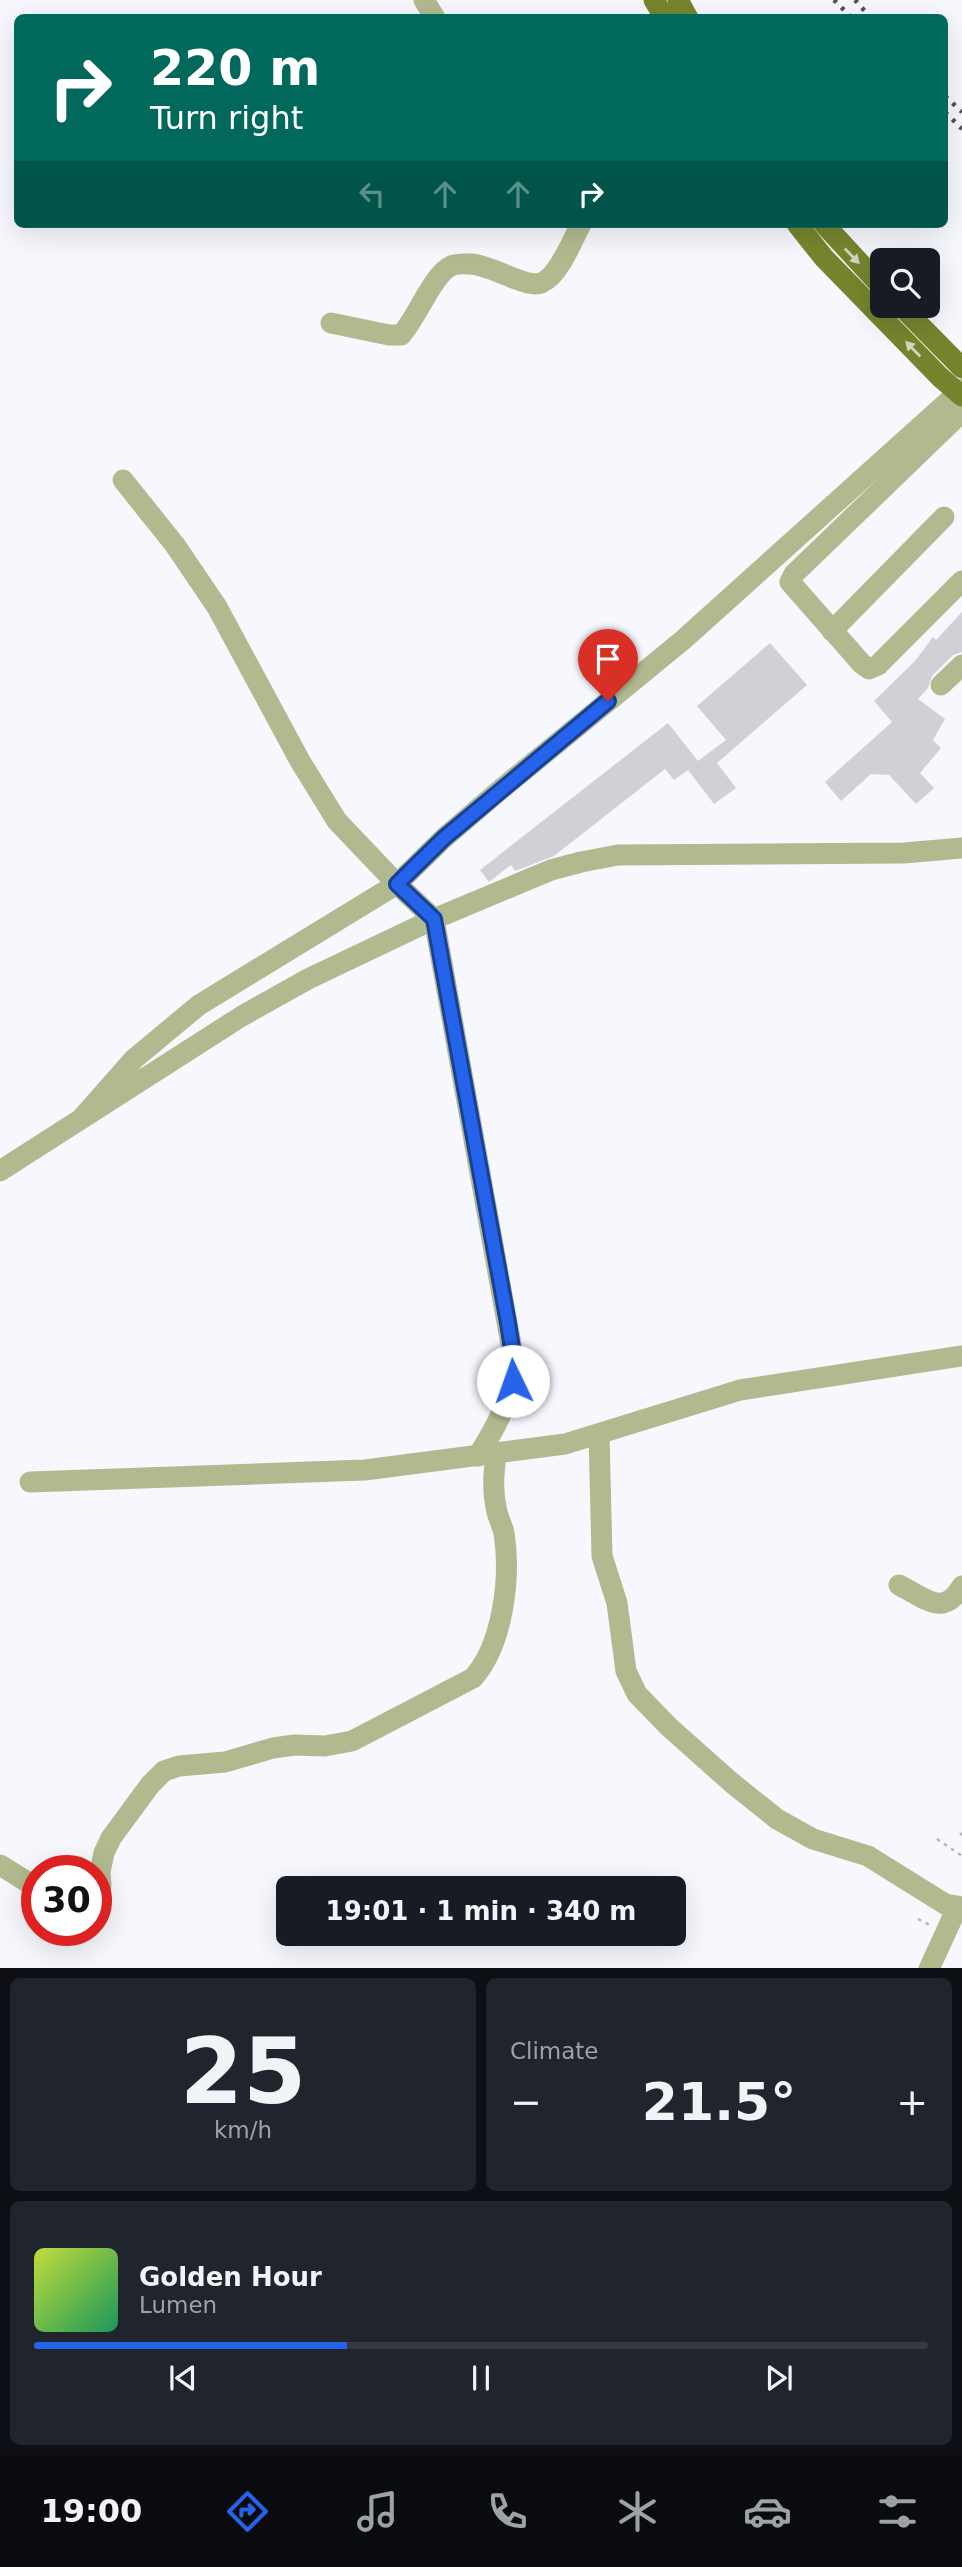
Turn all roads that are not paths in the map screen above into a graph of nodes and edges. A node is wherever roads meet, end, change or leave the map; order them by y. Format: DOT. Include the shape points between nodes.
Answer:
graph roads {
  1 [pos="579,228"];
  2 [pos="800,228"];
  3 [pos="828,228"];
  4 [pos="870,274"];
  5 [pos="913,318"];
  6 [pos="331,323"];
  7 [pos="962,368"];
  8 [pos="962,389"];
  9 [pos="962,396"];
  10 [pos="962,412"];
  11 [pos="122,480"];
  12 [pos="944,517"];
  13 [pos="962,581"];
  14 [pos="831,631"];
  15 [pos="962,665"];
  16 [pos="941,685"];
  17 [pos="962,848"];
  18 [pos="397,884"];
  19 [pos="434,919"];
  20 [pos="82,1118"];
  21 [pos="0,1171"];
  22 [pos="962,1356"];
  23 [pos="599,1434"];
  24 [pos="487,1455"];
  25 [pos="30,1482"];
  26 [pos="900,1585"];
  27 [pos="962,1586"];
  28 [pos="104,1855"];
  29 [pos="0,1865"];
  30 [pos="21,1878"];
  31 [pos="960,1907"];
  32 [pos="930,1968"];
  1 -- 6 [label="street" via="564,258 542,283 528,284 482,265 461,263 440,274 401,335"];
  9 -- 2 [label="main road, one-way" via="824,258"];
  3 -- 4 [label="main road, one-way"];
  5 -- 7 [label="main road"];
  8 -- 18 [label="street" via="683,640 444,838"];
  10 -- 14 [label="street" via="794,574 793,589"];
  11 -- 18 [label="street" via="175,545 217,607 337,821"];
  12 -- 14 [label="street"];
  13 -- 14 [label="street" via="869,669"];
  15 -- 16 [label="street"];
  17 -- 19 [label="street" via="904,853 618,855 551,870"];
  18 -- 19 [label="street"];
  18 -- 20 [label="street" via="199,1005 134,1059"];
  19 -- 20 [label="street" via="242,1016"];
  19 -- 24 [label="street" via="514,1361 513,1381"];
  20 -- 21 [label="street"];
  22 -- 23 [label="street" via="740,1390"];
  23 -- 24 [label="street" via="565,1444"];
  23 -- 31 [label="street" via="603,1556 617,1603 626,1671 637,1694 777,1819 813,1839 868,1856 945,1904"];
  24 -- 25 [label="street" via="365,1471"];
  24 -- 28 [label="street" via="506,1555 495,1641 473,1678 352,1741 273,1748 225,1762 164,1771 111,1838"];
  26 -- 27 [label="street" via="943,1605"];
  29 -- 30 [label="street"];
  31 -- 32 [label="street"];
}
